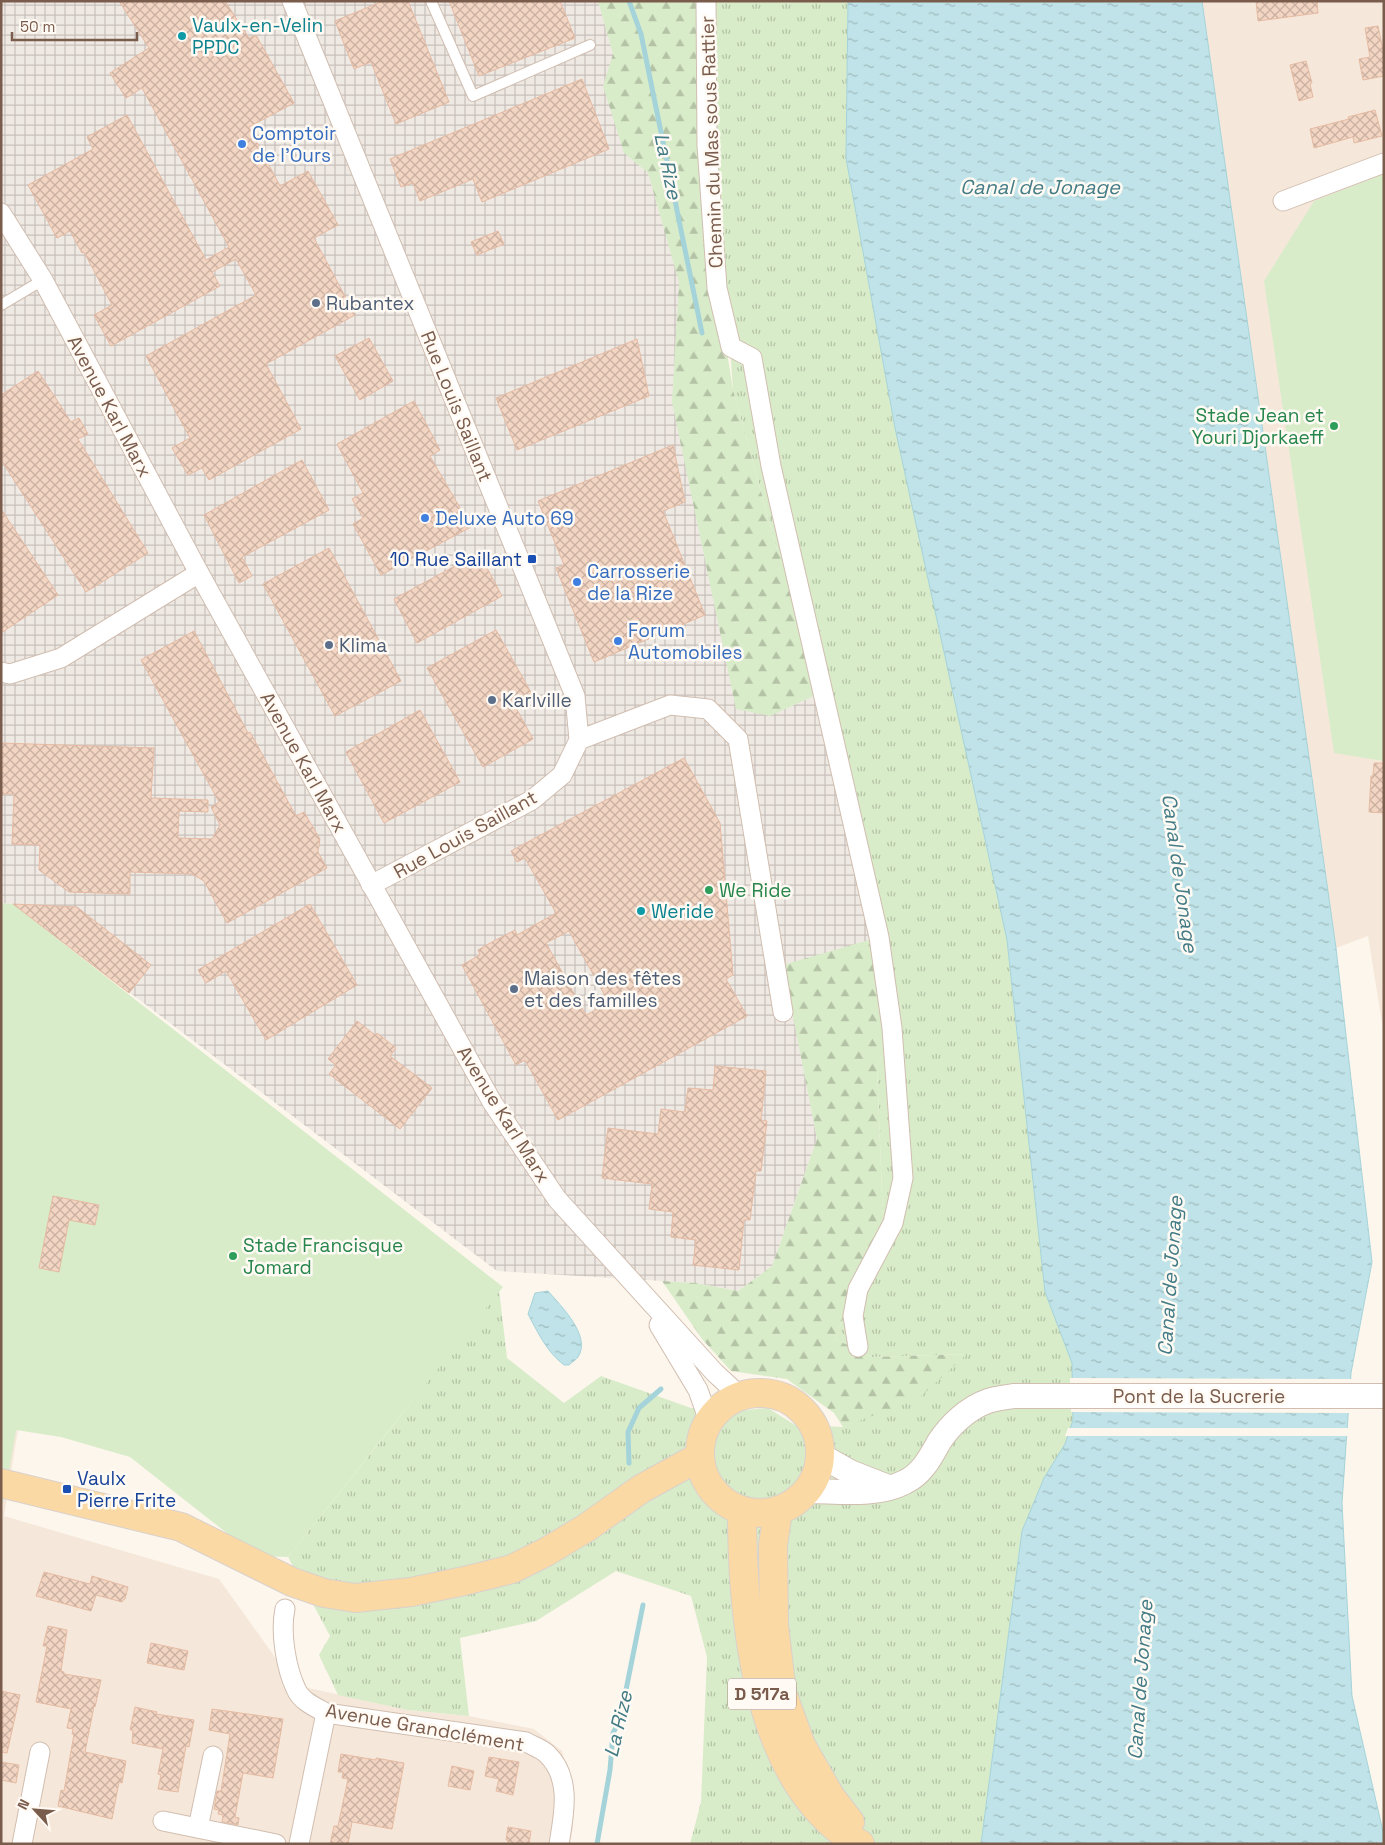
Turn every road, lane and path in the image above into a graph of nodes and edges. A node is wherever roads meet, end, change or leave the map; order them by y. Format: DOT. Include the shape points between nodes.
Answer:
graph roads {
  1 [pos="292,1"];
  2 [pos="431,1"];
  3 [pos="706,1"];
  4 [pos="590,45"];
  5 [pos="1384,163"];
  6 [pos="1283,201"];
  7 [pos="1,213"];
  8 [pos="43,280"];
  9 [pos="1,305"];
  10 [pos="199,573"];
  11 [pos="1,672"];
  12 [pos="579,740"];
  13 [pos="371,885"];
  14 [pos="783,1012"];
  15 [pos="638,1290"];
  16 [pos="858,1347"];
  17 [pos="740,1396"];
  18 [pos="1384,1396"];
  19 [pos="709,1421"];
  20 [pos="820,1455"];
  21 [pos="699,1457"];
  22 [pos="1,1483"];
  23 [pos="890,1487"];
  24 [pos="807,1491"];
  25 [pos="742,1511"];
  26 [pos="778,1511"];
  27 [pos="285,1609"];
  28 [pos="326,1713"];
  29 [pos="40,1752"];
  30 [pos="213,1756"];
  31 [pos="163,1821"];
  32 [pos="198,1828"];
  33 [pos="22,1844"];
  34 [pos="276,1844"];
  35 [pos="298,1844"];
  36 [pos="559,1844"];
  37 [pos="860,1844"];
  38 [pos="864,1844"];
  1 -- 12 [label="street, Rue Louis Saillant" via="575,696"];
  2 -- 4 [label="lane" via="473,96"];
  3 -- 16 [label="street, Chemin du Mas sous Rattier" via="707,145 717,288 731,347 752,358 771,466 878,937 892,1028 903,1178 893,1223 858,1289 853,1316"];
  5 -- 6 [label="street"];
  7 -- 8 [label="street, Avenue Karl Marx"];
  8 -- 9 [label="lane"];
  8 -- 10 [label="street, Avenue Karl Marx"];
  10 -- 11 [label="street" via="61,658 10,674"];
  10 -- 13 [label="street, Avenue Karl Marx"];
  12 -- 13 [label="street, Rue Louis Saillant" via="562,775 532,800"];
  12 -- 14 [label="street" via="670,704 708,709 738,740"];
  13 -- 15 [label="street, Avenue Karl Marx" via="492,1102 557,1199"];
  15 -- 17 [label="street, Avenue Karl Marx" via="714,1374"];
  15 -- 19 [label="street, Avenue Karl Marx" via="698,1390"];
  17 -- 19 [label="main road" via="722,1406"];
  17 -- 20 [label="main road" via="764,1393 786,1398 796,1405 816,1432"];
  18 -- 23 [label="street, Pont de la Sucrerie" via="1014,1396 988,1400 956,1422 919,1473"];
  19 -- 21 [label="main road" via="703,1432"];
  20 -- 23 [label="street" via="850,1472"];
  20 -- 24 [label="main road" via="816,1474"];
  21 -- 22 [label="main road" via="641,1489 546,1552 512,1569 411,1592 354,1598 324,1594 292,1582 181,1527"];
  21 -- 25 [label="main road" via="710,1487 726,1503"];
  23 -- 24 [label="street, Pont de la Sucrerie" via="866,1492"];
  24 -- 26 [label="main road"];
  25 -- 26 [label="main road"];
  25 -- 37 [label="main road, D 517a" via="746,1606 759,1683 776,1741 802,1792 826,1820"];
  26 -- 38 [label="main road, D 517a" via="773,1545 774,1625 782,1693 800,1746"];
  27 -- 28 [label="street, Avenue Grandclément" via="284,1647 296,1690"];
  28 -- 35 [label="street"];
  28 -- 36 [label="street, Avenue Grandclément" via="526,1742 546,1754 561,1775 565,1808"];
  29 -- 33 [label="street"];
  30 -- 32 [label="street"];
  31 -- 32 [label="street"];
  32 -- 34 [label="street"];
}
